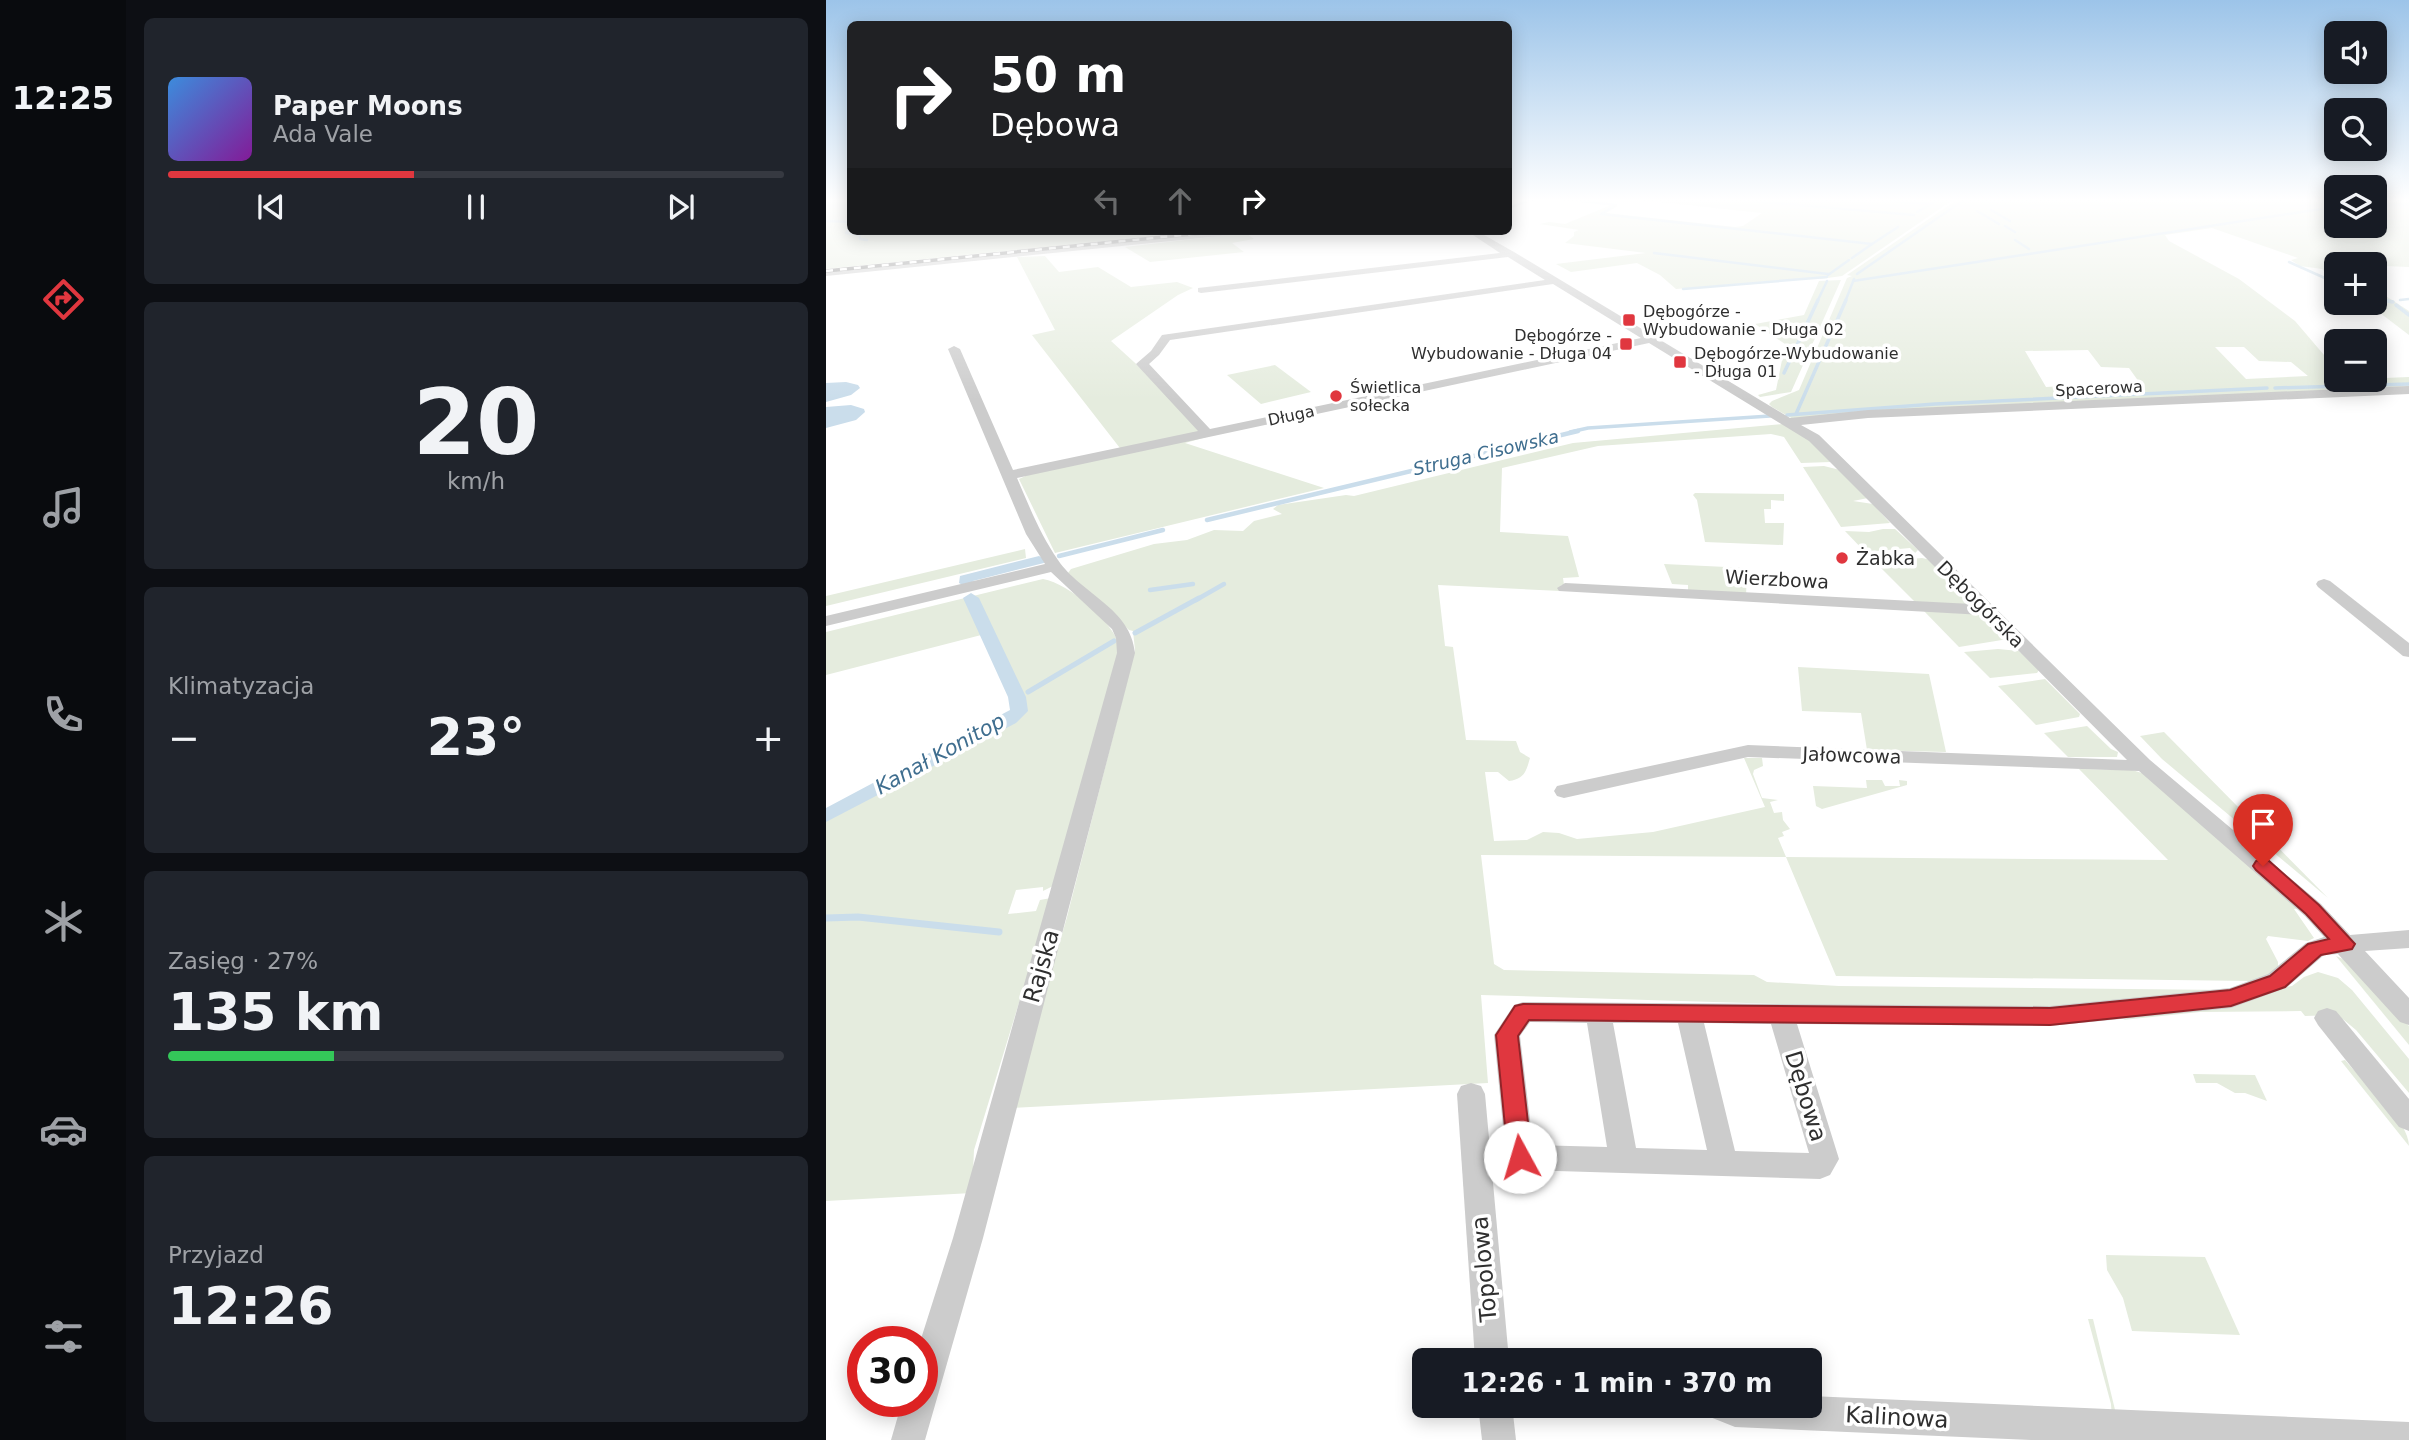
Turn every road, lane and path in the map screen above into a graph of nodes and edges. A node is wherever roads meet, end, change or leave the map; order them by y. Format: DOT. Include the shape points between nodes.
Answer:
graph roads {
  1 [pos="893,266"];
  2 [pos="1406,266"];
  3 [pos="1531,266"];
  4 [pos="826,273"];
  5 [pos="1556,281"];
  6 [pos="1201,290"];
  7 [pos="1654,339"];
  8 [pos="954,349"];
  9 [pos="2409,390"];
  10 [pos="1791,422"];
  11 [pos="1206,433"];
  12 [pos="1010,475"];
  13 [pos="1054,566"];
  14 [pos="2324,584"];
  15 [pos="1565,588"];
  16 [pos="1987,610"];
  17 [pos="826,621"];
  18 [pos="2409,652"];
  19 [pos="2143,764"];
  20 [pos="1564,791"];
  21 [pos="2409,939"];
  22 [pos="2345,944"];
  23 [pos="1598,1013"];
  24 [pos="1781,1014"];
  25 [pos="1689,1015"];
  26 [pos="2409,1015"];
  27 [pos="2327,1018"];
  28 [pos="1471,1094"];
  29 [pos="2409,1119"];
  30 [pos="1623,1160"];
  31 [pos="1724,1163"];
  32 [pos="938,1338"];
  33 [pos="1491,1348"];
  34 [pos="1822,1414"];
  35 [pos="915,1417"];
  36 [pos="1496,1418"];
  37 [pos="2409,1439"];
  38 [pos="908,1440"];
  39 [pos="1499,1440"];
  1 -- 4 [label="street"];
  2 -- 6 [label="street"];
  3 -- 5 [label="street, Dębogórska"];
  5 -- 7 [label="street, Dębogórska"];
  5 -- 11 [label="street" via="1166,337 1142,364"];
  7 -- 10 [label="street, Dębogórska"];
  7 -- 11 [label="street, Długa"];
  8 -- 12 [label="street"];
  9 -- 10 [label="street, Spacerowa" via="1868,414"];
  10 -- 16 [label="street, Dębogórska" via="1814,438"];
  11 -- 12 [label="street, Długa"];
  12 -- 13 [label="street" via="1034,534"];
  13 -- 17 [label="street"];
  13 -- 32 [label="street, Rajska" via="1120,627 1126,653"];
  14 -- 18 [label="street"];
  15 -- 16 [label="street, Wierzbowa"];
  16 -- 19 [label="street, Dębogórska"];
  19 -- 20 [label="street, Jałowcowa" via="1748,751"];
  19 -- 22 [label="street, Dębogórska" via="2284,883"];
  21 -- 22 [label="street, Dębowa"];
  22 -- 24 [label="street, Dębowa" via="2315,949 2277,981 2231,998 2050,1016"];
  22 -- 26 [label="street, Dębogórska"];
  23 -- 25 [label="street, Dębowa"];
  23 -- 30 [label="street"];
  23 -- 30 [label="street, Dębowa" via="1523,1012 1507,1035 1520,1157"];
  24 -- 25 [label="street, Dębowa"];
  24 -- 31 [label="street, Dębowa" via="1825,1159 1820,1166"];
  25 -- 31 [label="street"];
  27 -- 29 [label="street"];
  28 -- 33 [label="street, Topolowa"];
  30 -- 31 [label="street, Dębowa"];
  34 -- 37 [label="street, Kalinowa"];
  35 -- 38 [label="street"];
  36 -- 39 [label="street"];
}
